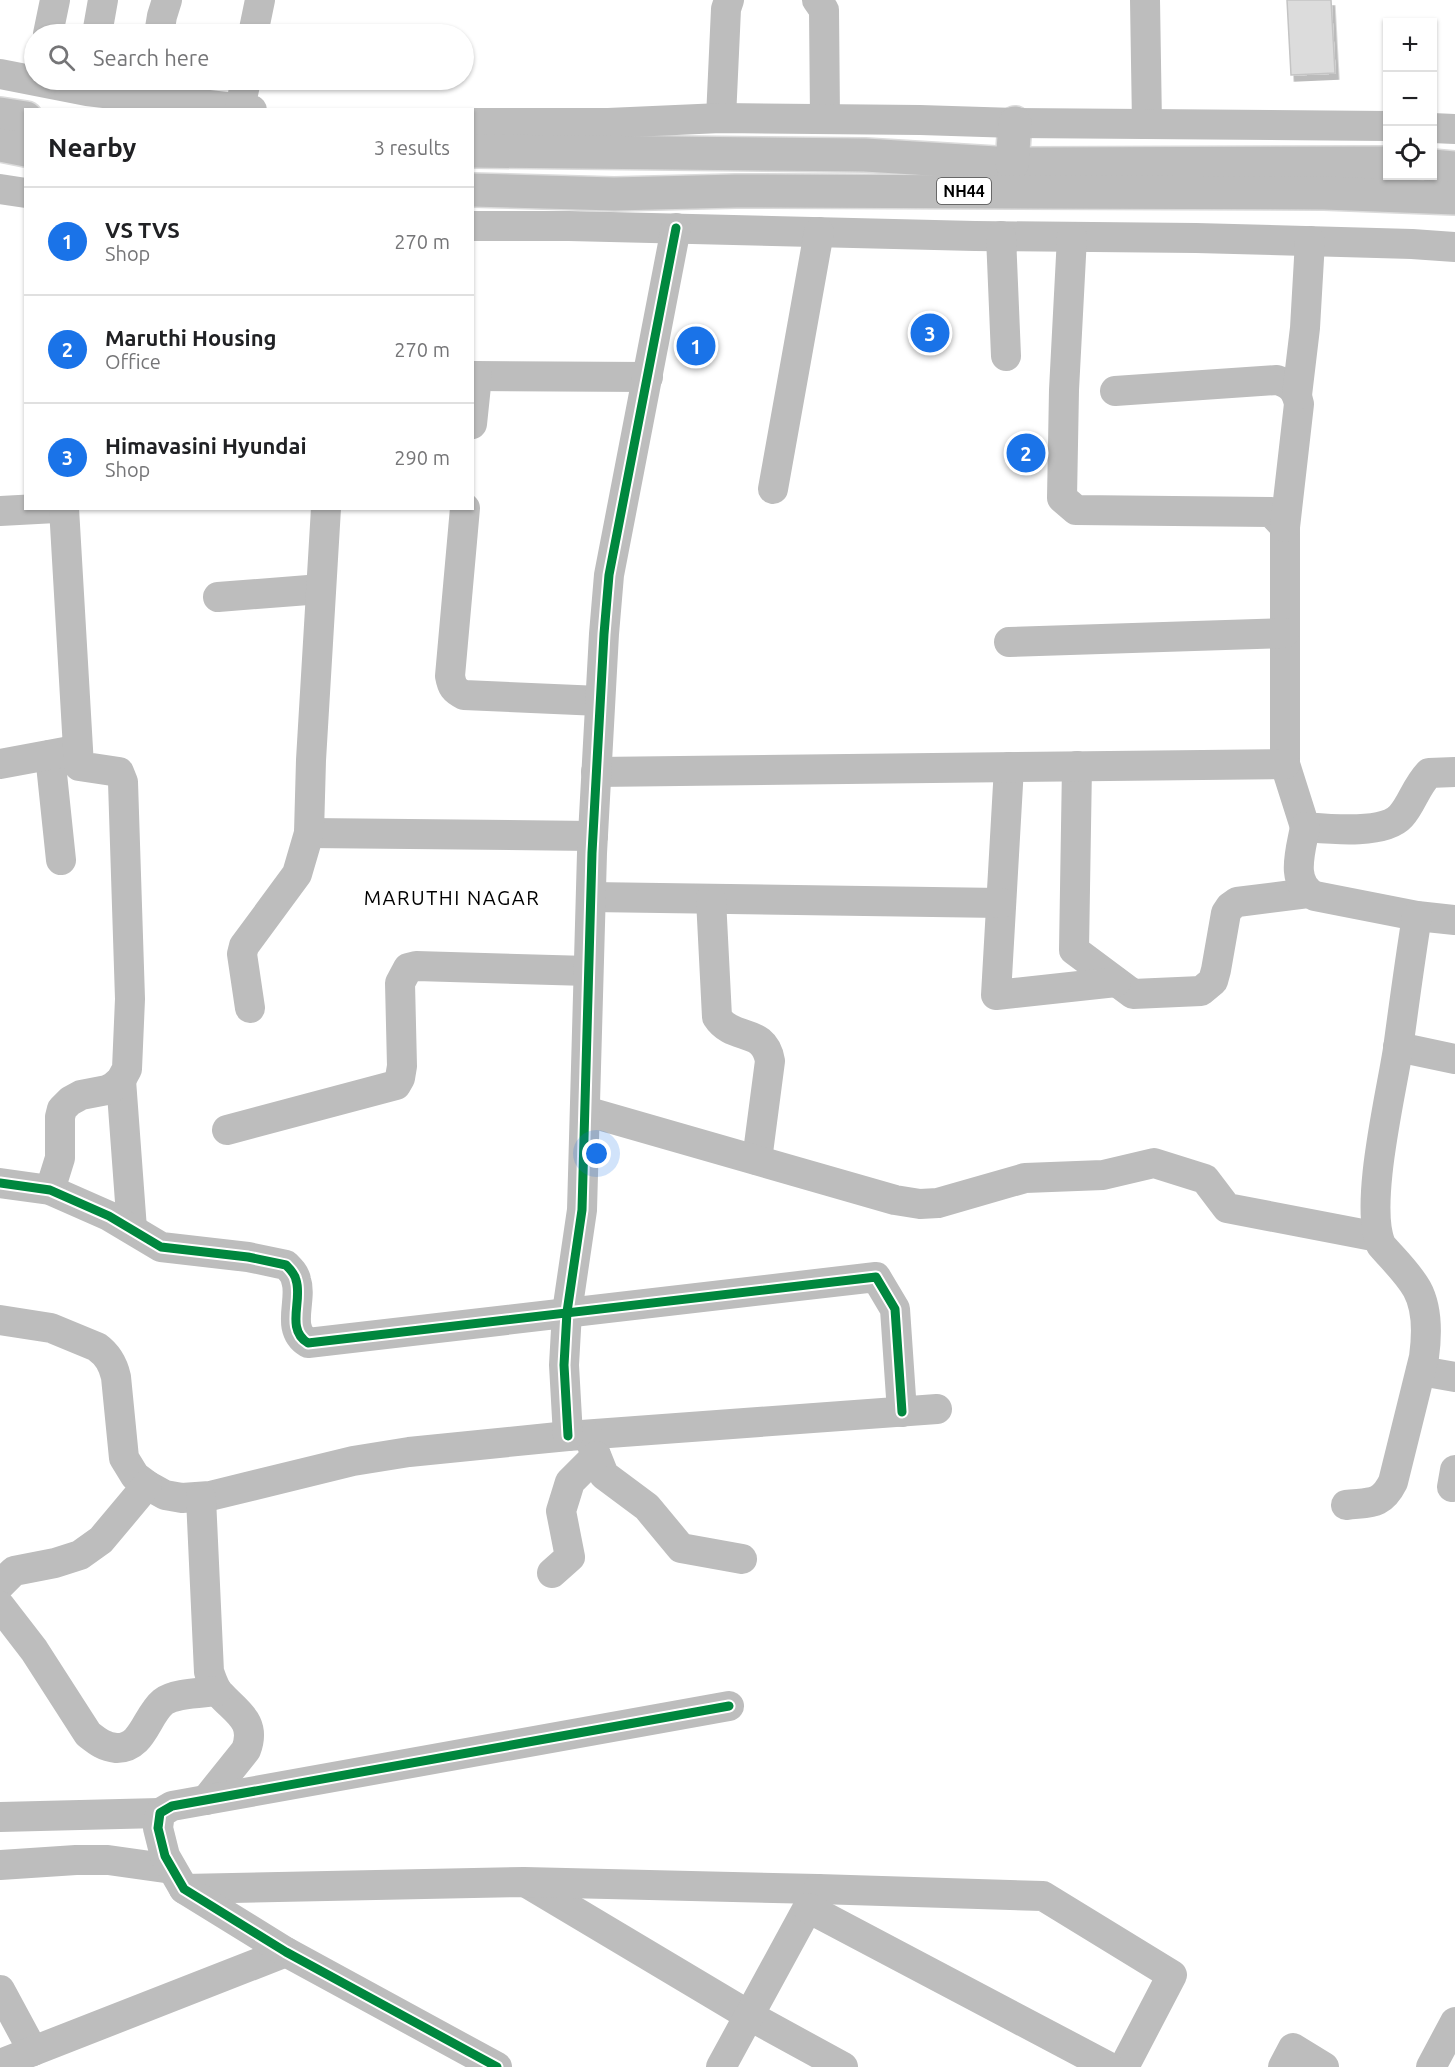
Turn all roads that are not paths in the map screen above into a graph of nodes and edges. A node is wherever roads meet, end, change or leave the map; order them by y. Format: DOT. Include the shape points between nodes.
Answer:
graph roads {
  1 [pos="55,0"];
  2 [pos="103,0"];
  3 [pos="167,0"];
  4 [pos="260,0"];
  5 [pos="729,0"];
  6 [pos="817,0"];
  7 [pos="1145,0"];
  8 [pos="50,24"];
  9 [pos="99,24"];
  10 [pos="161,24"];
  11 [pos="256,24"];
  12 [pos="0,74"];
  13 [pos="24,78"];
  14 [pos="160,90"];
  15 [pos="246,99"];
  16 [pos="0,114"];
  17 [pos="24,118"];
  18 [pos="721,118"];
  19 [pos="825,118"];
  20 [pos="474,123"];
  21 [pos="1015,123"];
  22 [pos="1147,124"];
  23 [pos="1383,126"];
  24 [pos="1437,128"];
  25 [pos="1455,129"];
  26 [pos="0,145"];
  27 [pos="24,150"];
  28 [pos="474,151"];
  29 [pos="1383,163"];
  30 [pos="1012,164"];
  31 [pos="1437,166"];
  32 [pos="1455,168"];
  33 [pos="0,189"];
  34 [pos="474,189"];
  35 [pos="24,193"];
  36 [pos="1455,198"];
  37 [pos="474,226"];
  38 [pos="676,228"];
  39 [pos="819,232"];
  40 [pos="1001,236"];
  41 [pos="1072,237"];
  42 [pos="1310,241"];
  43 [pos="1455,248"];
  44 [pos="1005,356"];
  45 [pos="475,376"];
  46 [pos="648,377"];
  47 [pos="1115,391"];
  48 [pos="474,392"];
  49 [pos="1297,395"];
  50 [pos="773,489"];
  51 [pos="24,510"];
  52 [pos="64,510"];
  53 [pos="326,510"];
  54 [pos="465,510"];
  55 [pos="0,511"];
  56 [pos="1285,527"];
  57 [pos="321,590"];
  58 [pos="218,597"];
  59 [pos="1284,633"];
  60 [pos="1009,642"];
  61 [pos="600,700"];
  62 [pos="64,752"];
  63 [pos="0,764"];
  64 [pos="1285,764"];
  65 [pos="1077,766"];
  66 [pos="1009,767"];
  67 [pos="596,772"];
  68 [pos="1455,772"];
  69 [pos="1305,826"];
  70 [pos="309,833"];
  71 [pos="593,836"];
  72 [pos="61,860"];
  73 [pos="1308,893"];
  74 [pos="591,897"];
  75 [pos="711,899"];
  76 [pos="1001,903"];
  77 [pos="1417,916"];
  78 [pos="1455,920"];
  79 [pos="588,971"];
  80 [pos="1116,982"];
  81 [pos="250,1008"];
  82 [pos="1398,1047"];
  83 [pos="1455,1059"];
  84 [pos="121,1080"];
  85 [pos="585,1112"];
  86 [pos="227,1130"];
  87 [pos="757,1160"];
  88 [pos="0,1183"];
  89 [pos="50,1190"];
  90 [pos="132,1229"];
  91 [pos="1378,1238"];
  92 [pos="567,1312"];
  93 [pos="0,1320"];
  94 [pos="1421,1371"];
  95 [pos="1455,1377"];
  96 [pos="937,1409"];
  97 [pos="902,1412"];
  98 [pos="584,1442"];
  99 [pos="147,1485"];
  100 [pos="201,1498"];
  101 [pos="1346,1505"];
  102 [pos="742,1559"];
  103 [pos="552,1573"];
  104 [pos="0,1585"];
  105 [pos="0,1606"];
  106 [pos="217,1691"];
  107 [pos="729,1706"];
  108 [pos="206,1800"];
  109 [pos="160,1813"];
  110 [pos="0,1817"];
  111 [pos="0,1865"];
  112 [pos="178,1879"];
  113 [pos="524,1882"];
  114 [pos="813,1898"];
  115 [pos="286,1952"];
  116 [pos="0,1990"];
  117 [pos="750,2016"];
  118 [pos="1454,2028"];
  119 [pos="33,2051"];
  120 [pos="0,2064"];
  121 [pos="496,2067"];
  122 [pos="721,2067"];
  123 [pos="843,2067"];
  124 [pos="1109,2067"];
  125 [pos="1124,2067"];
  126 [pos="1283,2067"];
  127 [pos="1324,2067"];
  128 [pos="1431,2067"];
  1 -- 8 [label="street"];
  2 -- 9 [label="street"];
  3 -- 10 [label="street"];
  4 -- 11 [label="street"];
  5 -- 18 [label="street"];
  6 -- 19 [label="street" via="824,10"];
  7 -- 22 [label="street"];
  12 -- 13 [label="street"];
  14 -- 15 [label="street"];
  16 -- 17 [label="highway"];
  18 -- 19 [label="street"];
  18 -- 20 [label="street"];
  19 -- 21 [label="street"];
  21 -- 22 [label="street"];
  21 -- 30 [label="highway"];
  22 -- 23 [label="street"];
  24 -- 25 [label="street"];
  26 -- 27 [label="highway"];
  28 -- 30 [label="highway, NH44" via="865,155"];
  29 -- 30 [label="highway, NH44"];
  31 -- 32 [label="highway"];
  33 -- 35 [label="street"];
  34 -- 36 [label="highway, NH44" via="614,194 1312,193"];
  37 -- 38 [label="street"];
  38 -- 39 [label="street"];
  38 -- 46 [label="street"];
  39 -- 40 [label="street"];
  39 -- 50 [label="street"];
  40 -- 41 [label="street"];
  40 -- 44 [label="street"];
  41 -- 42 [label="street"];
  41 -- 56 [label="street" via="1062,498 1076,510 1271,512"];
  42 -- 43 [label="street"];
  42 -- 49 [label="street"];
  45 -- 46 [label="street"];
  45 -- 48 [label="street"];
  46 -- 61 [label="street" via="609,575"];
  47 -- 49 [label="street" via="1277,380 1292,387"];
  49 -- 56 [label="street"];
  51 -- 55 [label="street"];
  52 -- 62 [label="street"];
  53 -- 57 [label="street"];
  54 -- 61 [label="street" via="450,676 456,691 464,695"];
  56 -- 59 [label="street"];
  57 -- 58 [label="street"];
  57 -- 70 [label="street"];
  59 -- 60 [label="street"];
  59 -- 64 [label="street"];
  61 -- 67 [label="street"];
  62 -- 63 [label="street"];
  62 -- 72 [label="street"];
  62 -- 84 [label="street" via="80,766 119,772 123,782 130,999 127,1069"];
  64 -- 65 [label="street"];
  64 -- 69 [label="street"];
  65 -- 66 [label="street"];
  65 -- 80 [label="street" via="1074,950"];
  66 -- 67 [label="street"];
  66 -- 76 [label="street"];
  67 -- 71 [label="street"];
  68 -- 69 [label="street" via="1429,773 1393,824 1334,829"];
  69 -- 73 [label="street" via="1299,865 1300,879"];
  70 -- 71 [label="street"];
  70 -- 81 [label="street" via="297,874 244,946"];
  71 -- 74 [label="street"];
  73 -- 77 [label="street"];
  73 -- 80 [label="street" via="1237,902 1230,907 1216,970 1212,981 1201,991 1133,994"];
  74 -- 75 [label="street"];
  74 -- 79 [label="street"];
  75 -- 76 [label="street"];
  75 -- 87 [label="street" via="717,1017 727,1028 761,1042 767,1047 770,1061"];
  76 -- 80 [label="street" via="996,995"];
  77 -- 78 [label="street"];
  77 -- 82 [label="street"];
  79 -- 85 [label="street"];
  79 -- 86 [label="street" via="408,968 400,982 402,1066 396,1085"];
  82 -- 83 [label="street"];
  82 -- 91 [label="street" via="1378,1170"];
  84 -- 89 [label="street" via="107,1090 81,1095 62,1109 60,1158"];
  84 -- 90 [label="street"];
  85 -- 87 [label="street"];
  85 -- 92 [label="street" via="582,1210"];
  87 -- 91 [label="street" via="920,1204 938,1203 1025,1178 1103,1175 1154,1163 1205,1179 1227,1208"];
  88 -- 89 [label="street"];
  89 -- 90 [label="street"];
  90 -- 92 [label="street" via="161,1247 286,1265 297,1281 296,1324 303,1340 308,1342"];
  91 -- 94 [label="street" via="1417,1288 1421,1300 1427,1339"];
  92 -- 97 [label="street" via="876,1277 895,1309"];
  92 -- 98 [label="street" via="564,1365"];
  93 -- 99 [label="street" via="51,1328 103,1351 114,1366 124,1458 135,1476"];
  94 -- 95 [label="street"];
  94 -- 101 [label="street" via="1393,1482 1386,1495 1378,1501"];
  96 -- 97 [label="street"];
  97 -- 98 [label="street"];
  98 -- 100 [label="street" via="409,1452 352,1461"];
  98 -- 102 [label="street" via="604,1476 646,1507 681,1548"];
  98 -- 103 [label="street" via="561,1511 570,1557"];
  99 -- 100 [label="street" via="165,1495"];
  99 -- 104 [label="street" via="101,1540 80,1555 14,1571"];
  100 -- 106 [label="street" via="207,1661"];
  105 -- 106 [label="street" via="34,1650 88,1734 99,1743 127,1748 171,1697"];
  106 -- 108 [label="street" via="243,1717 249,1740 246,1750"];
  107 -- 108 [label="street"];
  108 -- 109 [label="street" via="172,1806"];
  109 -- 110 [label="street"];
  109 -- 112 [label="street" via="159,1838"];
  111 -- 112 [label="street" via="108,1860"];
  112 -- 113 [label="street"];
  112 -- 115 [label="street"];
  113 -- 114 [label="street"];
  113 -- 117 [label="street"];
  114 -- 117 [label="street"];
  114 -- 124 [label="street"];
  114 -- 125 [label="street" via="1043,1896 1172,1975"];
  115 -- 119 [label="street"];
  115 -- 121 [label="street"];
  116 -- 119 [label="street"];
  117 -- 122 [label="street"];
  117 -- 123 [label="street"];
  118 -- 128 [label="street"];
  119 -- 120 [label="street"];
  126 -- 127 [label="street" via="1293,2048"];
}
